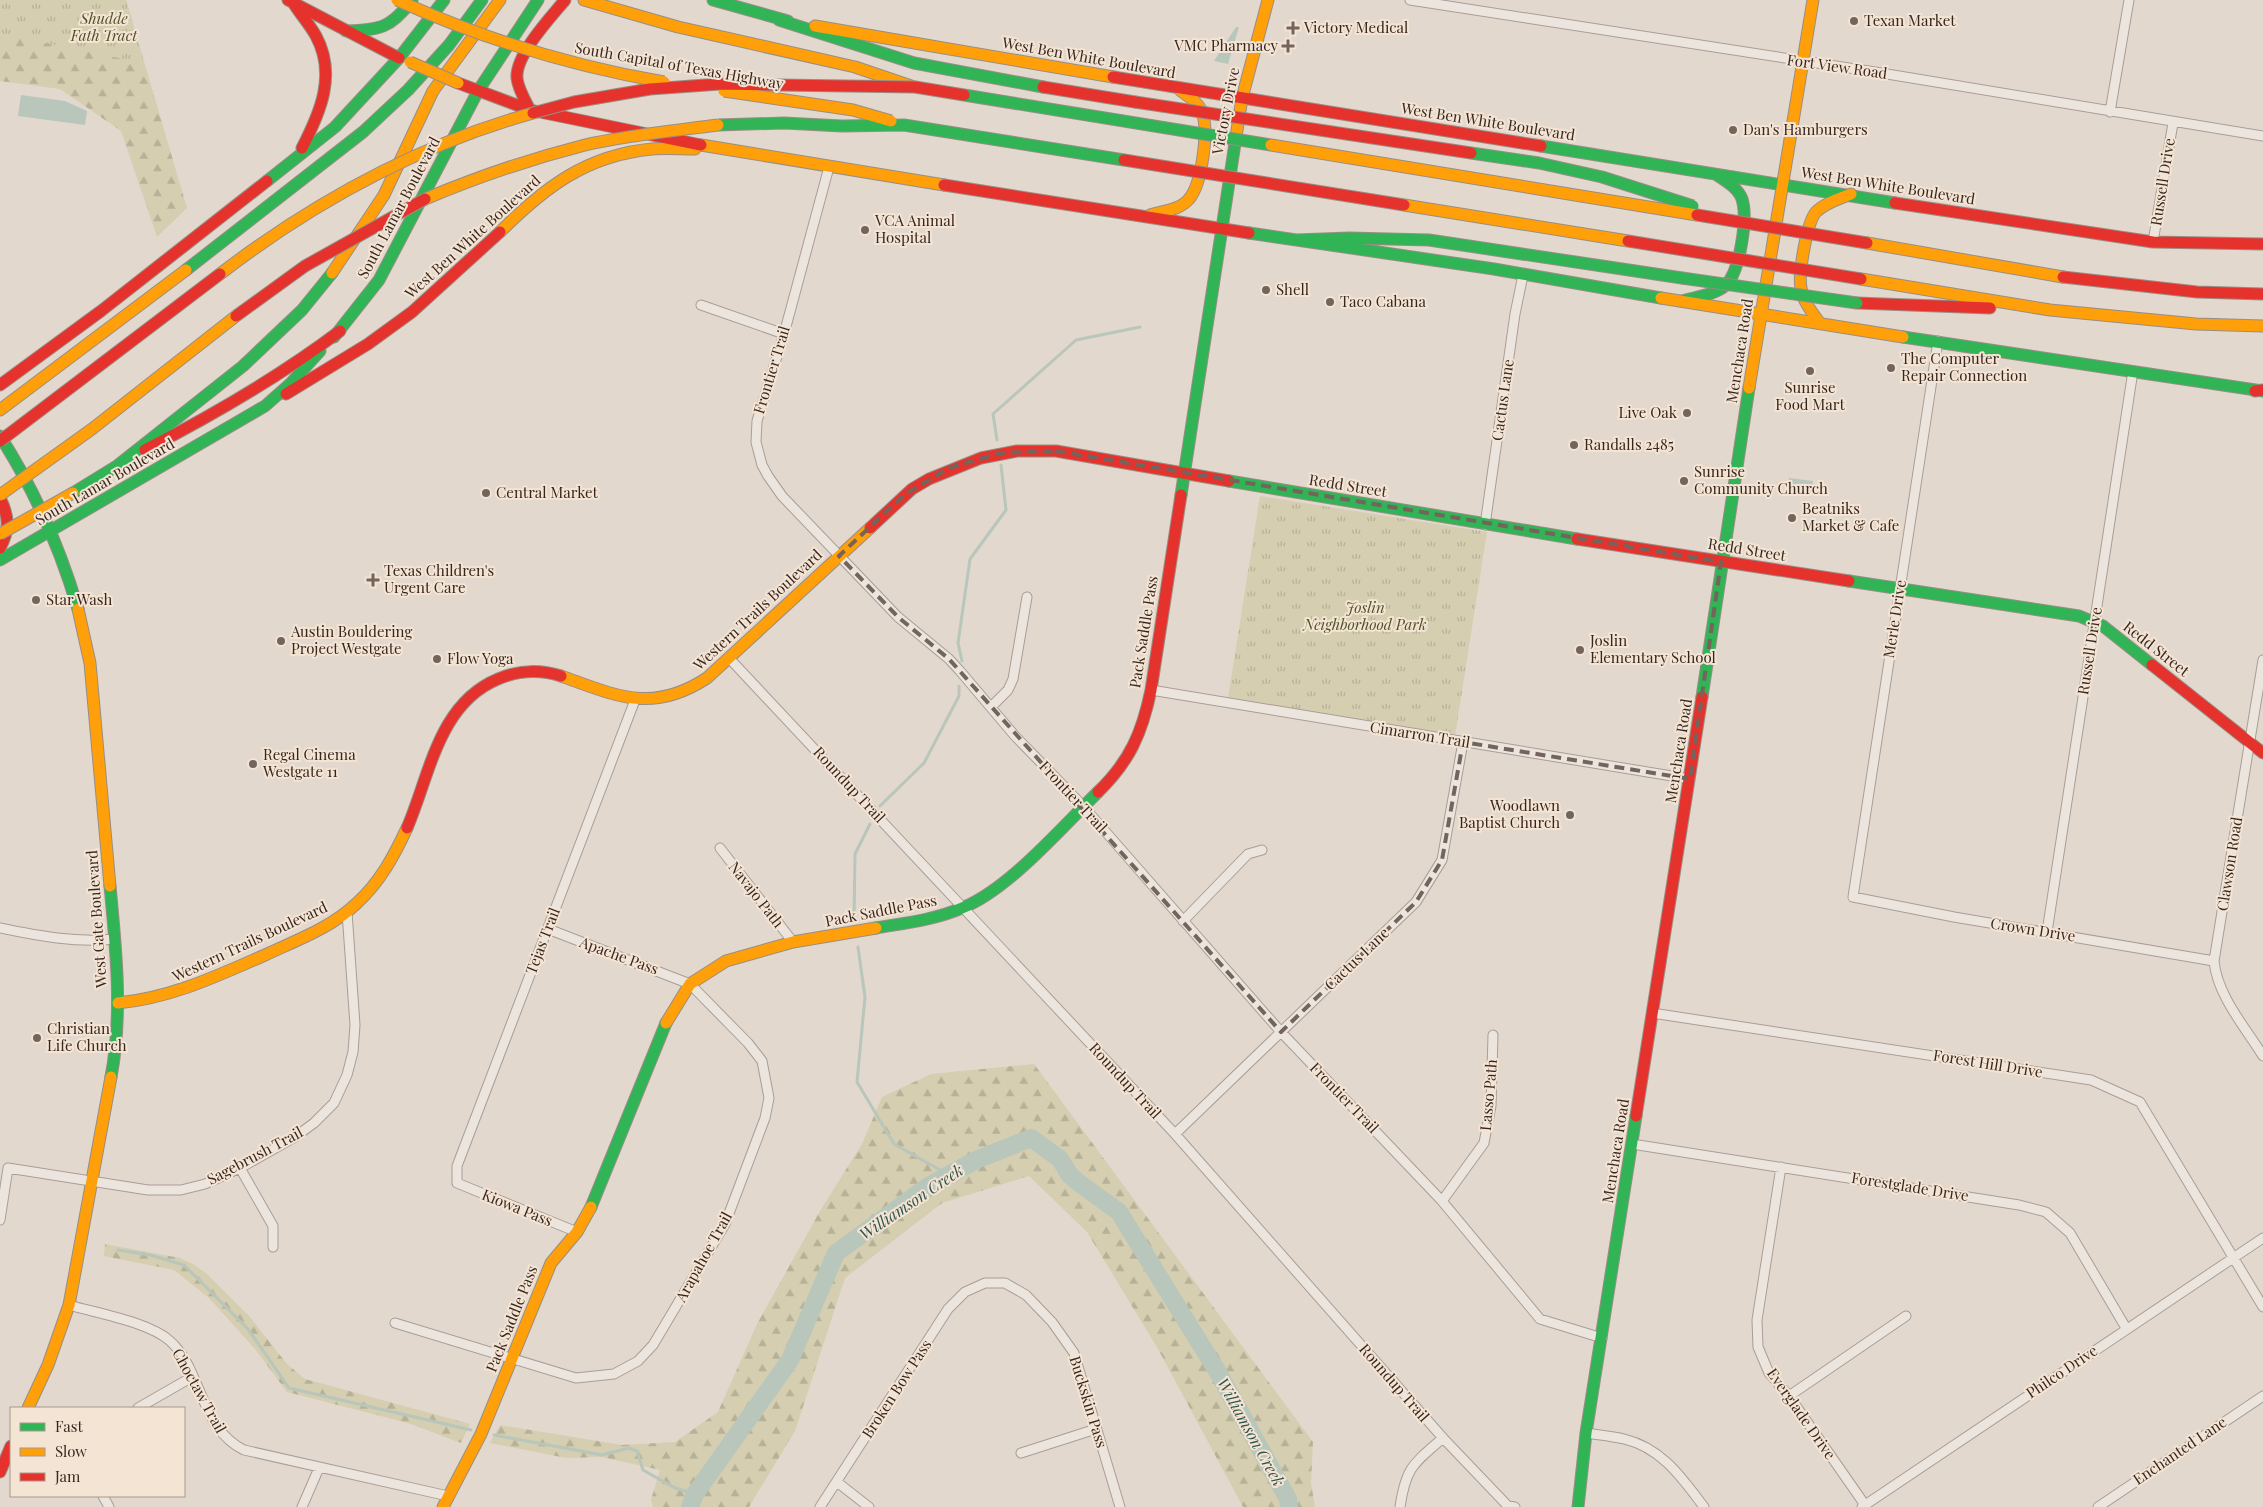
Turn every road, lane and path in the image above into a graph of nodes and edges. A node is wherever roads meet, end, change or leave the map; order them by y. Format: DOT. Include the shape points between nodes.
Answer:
graph roads {
  1 [pos="397,0"];
  2 [pos="412,0"];
  3 [pos="444,0"];
  4 [pos="482,0"];
  5 [pos="500,0"];
  6 [pos="538,0"];
  7 [pos="565,0"];
  8 [pos="584,0"];
  9 [pos="713,0"];
  10 [pos="1268,0"];
  11 [pos="1410,0"];
  12 [pos="1812,0"];
  13 [pos="2129,0"];
  14 [pos="291,2"];
  15 [pos="779,20"];
  16 [pos="345,30"];
  17 [pos="405,60"];
  18 [pos="1801,62"];
  19 [pos="915,87"];
  20 [pos="1176,88"];
  21 [pos="478,91"];
  22 [pos="1242,98"];
  23 [pos="530,110"];
  24 [pos="2110,112"];
  25 [pos="2173,123"];
  26 [pos="904,125"];
  27 [pos="2263,136"];
  28 [pos="722,149"];
  29 [pos="300,152"];
  30 [pos="829,167"];
  31 [pos="1716,174"];
  32 [pos="1782,184"];
  33 [pos="1851,194"];
  34 [pos="1145,216"];
  35 [pos="1739,222"];
  36 [pos="1221,229"];
  37 [pos="1296,240"];
  38 [pos="2153,242"];
  39 [pos="2263,244"];
  40 [pos="1523,275"];
  41 [pos="2263,294"];
  42 [pos="1679,301"];
  43 [pos="701,305"];
  44 [pos="2050,310"];
  45 [pos="1761,315"];
  46 [pos="1819,322"];
  47 [pos="2263,326"];
  48 [pos="340,331"];
  49 [pos="784,334"];
  50 [pos="1938,341"];
  51 [pos="2133,371"];
  52 [pos="0,386"];
  53 [pos="2260,390"];
  54 [pos="265,406"];
  55 [pos="0,410"];
  56 [pos="0,436"];
  57 [pos="0,441"];
  58 [pos="118,464"];
  59 [pos="1184,474"];
  60 [pos="0,497"];
  61 [pos="1485,525"];
  62 [pos="51,532"];
  63 [pos="0,534"];
  64 [pos="0,548"];
  65 [pos="839,556"];
  66 [pos="0,560"];
  67 [pos="1721,562"];
  68 [pos="1900,589"];
  69 [pos="1027,597"];
  70 [pos="2095,621"];
  71 [pos="729,658"];
  72 [pos="2263,660"];
  73 [pos="1151,690"];
  74 [pos="635,700"];
  75 [pos="991,707"];
  76 [pos="1463,742"];
  77 [pos="2251,743"];
  78 [pos="2263,753"];
  79 [pos="1690,779"];
  80 [pos="1083,806"];
  81 [pos="720,848"];
  82 [pos="1262,850"];
  83 [pos="1853,897"];
  84 [pos="963,908"];
  85 [pos="347,912"];
  86 [pos="1183,921"];
  87 [pos="0,928"];
  88 [pos="548,929"];
  89 [pos="2047,932"];
  90 [pos="114,939"];
  91 [pos="792,942"];
  92 [pos="2214,961"];
  93 [pos="690,984"];
  94 [pos="118,1003"];
  95 [pos="1652,1013"];
  96 [pos="1281,1032"];
  97 [pos="1493,1034"];
  98 [pos="2263,1056"];
  99 [pos="1175,1134"];
  100 [pos="1632,1144"];
  101 [pos="1781,1167"];
  102 [pos="240,1168"];
  103 [pos="93,1182"];
  104 [pos="457,1183"];
  105 [pos="1442,1201"];
  106 [pos="0,1220"];
  107 [pos="577,1232"];
  108 [pos="2263,1238"];
  109 [pos="273,1247"];
  110 [pos="2234,1258"];
  111 [pos="984,1283"];
  112 [pos="69,1305"];
  113 [pos="2263,1307"];
  114 [pos="1906,1316"];
  115 [pos="395,1323"];
  116 [pos="2126,1328"];
  117 [pos="1602,1338"];
  118 [pos="512,1360"];
  119 [pos="192,1377"];
  120 [pos="1789,1396"];
  121 [pos="2263,1396"];
  122 [pos="28,1407"];
  123 [pos="140,1407"];
  124 [pos="1096,1429"];
  125 [pos="1586,1433"];
  126 [pos="1442,1438"];
  127 [pos="10,1448"];
  128 [pos="1022,1453"];
  129 [pos="319,1468"];
  130 [pos="0,1472"];
  131 [pos="837,1482"];
  132 [pos="448,1496"];
  133 [pos="1863,1506"];
  134 [pos="302,1507"];
  135 [pos="443,1507"];
  136 [pos="820,1507"];
  137 [pos="869,1507"];
  138 [pos="1120,1507"];
  139 [pos="1400,1507"];
  140 [pos="1515,1507"];
  141 [pos="1578,1507"];
  142 [pos="1704,1507"];
  143 [pos="2098,1507"];
  1 -- 26 [label="main road, South Capital of Texas Highway, bridge" via="490,40 564,62 645,79 853,110"];
  2 -- 16 [label="main road" via="391,25 376,30"];
  3 -- 17 [label="main road"];
  4 -- 55 [label="main road" via="449,45 414,84 363,132"];
  5 -- 58 [label="main road" via="434,91 384,195 339,264 302,310 243,366"];
  6 -- 21 [label="main road, South Lamar Boulevard"];
  7 -- 23 [label="main road" via="519,62 517,75"];
  8 -- 19 [label="main road" via="678,27 855,67"];
  9 -- 15 [label="main road, West Ben White Boulevard"];
  10 -- 22 [label="main road, Victory Drive"];
  11 -- 18 [label="street, Fort View Road"];
  12 -- 18 [label="main road, Menchaca Road"];
  13 -- 24 [label="street"];
  14 -- 16 [label="main road, West Ben White Boulevard"];
  14 -- 29 [label="main road" via="317,37 326,81 322,108"];
  15 -- 20 [label="main road, West Ben White Boulevard"];
  15 -- 35 [label="main road, bridge" via="914,63 988,78 1539,163 1602,176"];
  16 -- 17 [label="main road, West Ben White Boulevard"];
  17 -- 21 [label="main road, West Ben White Boulevard, bridge"];
  17 -- 29 [label="main road" via="334,127"];
  18 -- 24 [label="street, Fort View Road"];
  18 -- 32 [label="main road, Menchaca Road"];
  19 -- 35 [label="main road, bridge"];
  19 -- 57 [label="main road, bridge" via="772,83 650,89 574,102 454,140 395,164 341,192 279,231"];
  20 -- 22 [label="main road, West Ben White Boulevard"];
  20 -- 34 [label="main road" via="1195,101 1203,114 1205,132 1195,192 1188,202 1179,207"];
  21 -- 23 [label="main road, West Ben White Boulevard"];
  21 -- 48 [label="main road, South Lamar Boulevard" via="379,280"];
  22 -- 31 [label="main road, West Ben White Boulevard"];
  22 -- 36 [label="main road, Victory Drive"];
  23 -- 28 [label="main road, West Ben White Boulevard"];
  24 -- 25 [label="street, Fort View Road"];
  25 -- 27 [label="street, Fort View Road"];
  25 -- 38 [label="street, Russell Drive"];
  26 -- 44 [label="main road, bridge"];
  26 -- 60 [label="main road, bridge" via="784,123 685,129 586,145 470,180 416,204 304,266"];
  28 -- 30 [label="main road, West Ben White Boulevard"];
  28 -- 54 [label="main road, West Ben White Boulevard" via="652,149 613,157 576,171 531,201 412,312 338,363"];
  29 -- 52 [label="main road" via="101,311"];
  30 -- 34 [label="main road, West Ben White Boulevard"];
  30 -- 49 [label="street, Frontier Trail"];
  31 -- 32 [label="main road, West Ben White Boulevard"];
  31 -- 42 [label="main road" via="1734,187 1742,200 1744,217 1734,274 1725,286"];
  32 -- 33 [label="main road, West Ben White Boulevard"];
  32 -- 45 [label="main road, Menchaca Road"];
  33 -- 38 [label="main road, West Ben White Boulevard"];
  33 -- 46 [label="main road" via="1814,213 1809,223 1800,284 1806,304"];
  34 -- 36 [label="main road, West Ben White Boulevard"];
  35 -- 41 [label="main road, bridge" via="2088,281 2197,292"];
  36 -- 37 [label="main road, West Ben White Boulevard"];
  36 -- 59 [label="main road, Pack Saddle Pass"];
  37 -- 40 [label="main road, West Ben White Boulevard"];
  37 -- 44 [label="main road, bridge" via="1429,240 1857,302"];
  38 -- 39 [label="main road, West Ben White Boulevard"];
  40 -- 42 [label="main road, West Ben White Boulevard"];
  40 -- 61 [label="street, Cactus Lane"];
  42 -- 45 [label="main road, West Ben White Boulevard"];
  43 -- 49 [label="street"];
  44 -- 47 [label="main road" via="2196,324"];
  45 -- 46 [label="main road, West Ben White Boulevard"];
  45 -- 67 [label="main road, Menchaca Road"];
  46 -- 50 [label="main road, West Ben White Boulevard"];
  48 -- 54 [label="main road, South Lamar Boulevard"];
  48 -- 58 [label="main road" via="271,381"];
  49 -- 65 [label="street, Frontier Trail" via="759,410 756,431 758,453 774,486"];
  50 -- 51 [label="main road, West Ben White Boulevard"];
  50 -- 68 [label="street, Merle Drive"];
  51 -- 53 [label="main road, West Ben White Boulevard"];
  51 -- 70 [label="street, Russell Drive"];
  54 -- 62 [label="main road, South Lamar Boulevard"];
  56 -- 62 [label="main road, West Gate Boulevard" via="20,467"];
  58 -- 63 [label="main road, bridge"];
  59 -- 61 [label="main road, Redd Street"];
  59 -- 65 [label="main road, Western Trails Boulevard" via="1056,452 1017,451 986,456 949,468 912,489"];
  59 -- 73 [label="main road, Pack Saddle Pass"];
  60 -- 64 [label="main road" via="9,521"];
  61 -- 67 [label="main road, Redd Street"];
  62 -- 66 [label="main road, South Lamar Boulevard"];
  62 -- 90 [label="main road, West Gate Boulevard" via="73,589 88,651"];
  65 -- 71 [label="main road, Western Trails Boulevard"];
  65 -- 75 [label="street, Frontier Trail" via="898,617 949,659"];
  67 -- 68 [label="main road, Redd Street"];
  67 -- 79 [label="main road, Menchaca Road"];
  68 -- 70 [label="main road, Redd Street"];
  68 -- 83 [label="street, Merle Drive"];
  69 -- 75 [label="street" via="1013,680"];
  70 -- 77 [label="main road, Redd Street"];
  70 -- 89 [label="street, Russell Drive"];
  71 -- 74 [label="main road, Western Trails Boulevard" via="707,678 683,693 657,700"];
  71 -- 84 [label="street, Roundup Trail"];
  72 -- 77 [label="street, Clawson Road"];
  73 -- 76 [label="street, Cimarron Trail"];
  73 -- 80 [label="main road, Pack Saddle Pass" via="1142,732 1133,751 1122,767"];
  74 -- 85 [label="main road, Western Trails Boulevard" via="615,696 568,677 528,671 488,683 472,694 459,707 444,732 393,858 368,892"];
  74 -- 88 [label="street, Tejas Trail"];
  75 -- 80 [label="street, Frontier Trail"];
  76 -- 79 [label="street, Cimarron Trail"];
  76 -- 96 [label="street, Cactus Lane" via="1442,860 1416,902"];
  77 -- 78 [label="main road, Redd Street"];
  77 -- 92 [label="street, Clawson Road"];
  79 -- 95 [label="main road, Menchaca Road"];
  80 -- 84 [label="main road, Pack Saddle Pass" via="1009,879"];
  80 -- 86 [label="street, Frontier Trail"];
  81 -- 91 [label="street, Navajo Path"];
  82 -- 86 [label="street" via="1248,854"];
  83 -- 89 [label="street, Crown Drive"];
  84 -- 91 [label="main road, Pack Saddle Pass" via="932,919"];
  84 -- 99 [label="street, Roundup Trail"];
  85 -- 94 [label="main road, Western Trails Boulevard" via="324,927 182,991 146,1001"];
  85 -- 102 [label="street, Sagebrush Trail" via="355,1024 347,1075 334,1103 314,1123"];
  86 -- 96 [label="street, Frontier Trail"];
  87 -- 90 [label="street" via="68,940"];
  88 -- 93 [label="street, Apache Pass"];
  88 -- 104 [label="street, Tejas Trail" via="457,1166"];
  89 -- 92 [label="street, Crown Drive"];
  90 -- 94 [label="main road, West Gate Boulevard"];
  91 -- 93 [label="main road, Pack Saddle Pass" via="726,960"];
  92 -- 98 [label="street, Clawson Road" via="2220,987"];
  93 -- 107 [label="main road, Pack Saddle Pass" via="667,1020 596,1198"];
  93 -- 118 [label="street, Arapahoe Trail" via="762,1061 767,1084 765,1118 725,1224 653,1345 638,1361 614,1374 576,1378"];
  94 -- 103 [label="main road, West Gate Boulevard" via="115,1055"];
  95 -- 100 [label="main road, Menchaca Road"];
  95 -- 110 [label="street, Forest Hill Drive" via="2090,1080 2140,1102"];
  96 -- 99 [label="street, Cactus Lane"];
  96 -- 105 [label="street, Frontier Trail"];
  97 -- 105 [label="street, Lasso Path" via="1491,1106 1484,1143"];
  99 -- 126 [label="street, Roundup Trail"];
  100 -- 101 [label="street, Forestglade Drive"];
  100 -- 117 [label="main road, Menchaca Road"];
  101 -- 116 [label="street, Forestglade Drive" via="2046,1212 2070,1233"];
  101 -- 120 [label="street, Everglade Drive" via="1757,1320 1758,1347 1769,1373"];
  102 -- 103 [label="street, Sagebrush Trail" via="205,1184 181,1190 148,1190"];
  102 -- 109 [label="street" via="273,1226"];
  103 -- 106 [label="street, Sagebrush Trail" via="8,1168"];
  103 -- 112 [label="main road, West Gate Boulevard"];
  104 -- 107 [label="street, Kiowa Pass"];
  105 -- 117 [label="street, Frontier Trail" via="1540,1319"];
  107 -- 118 [label="main road, Pack Saddle Pass" via="551,1263"];
  108 -- 110 [label="street, Philco Drive"];
  110 -- 113 [label="street, Forest Hill Drive"];
  110 -- 116 [label="street, Philco Drive"];
  111 -- 124 [label="street, Buckskin Pass" via="1005,1283 1026,1295 1052,1322 1074,1353"];
  111 -- 131 [label="street, Broken Bow Pass" via="965,1292 948,1309"];
  112 -- 119 [label="street, Choctaw Trail" via="151,1328 163,1335 179,1350"];
  112 -- 122 [label="main road, West Gate Boulevard" via="48,1365"];
  114 -- 120 [label="street"];
  115 -- 118 [label="street, Arapahoe Trail"];
  116 -- 133 [label="street, Philco Drive"];
  117 -- 125 [label="main road, Menchaca Road"];
  118 -- 132 [label="main road, Pack Saddle Pass" via="481,1434"];
  119 -- 123 [label="street"];
  119 -- 129 [label="street, Choctaw Trail" via="218,1428 234,1445"];
  120 -- 133 [label="street, Everglade Drive"];
  121 -- 143 [label="street, Enchanted Lane"];
  124 -- 128 [label="street"];
  124 -- 138 [label="street, Buckskin Pass"];
  125 -- 141 [label="main road, Menchaca Road"];
  125 -- 142 [label="street" via="1625,1439 1659,1455 1676,1468"];
  126 -- 139 [label="street" via="1413,1464 1403,1485"];
  126 -- 140 [label="street, Roundup Trail" via="1507,1505"];
  127 -- 130 [label="main road"];
  129 -- 132 [label="street, Choctaw Trail"];
  129 -- 134 [label="street"];
  131 -- 136 [label="street, Broken Bow Pass"];
  131 -- 137 [label="street"];
  132 -- 135 [label="main road, Pack Saddle Pass"];
}
